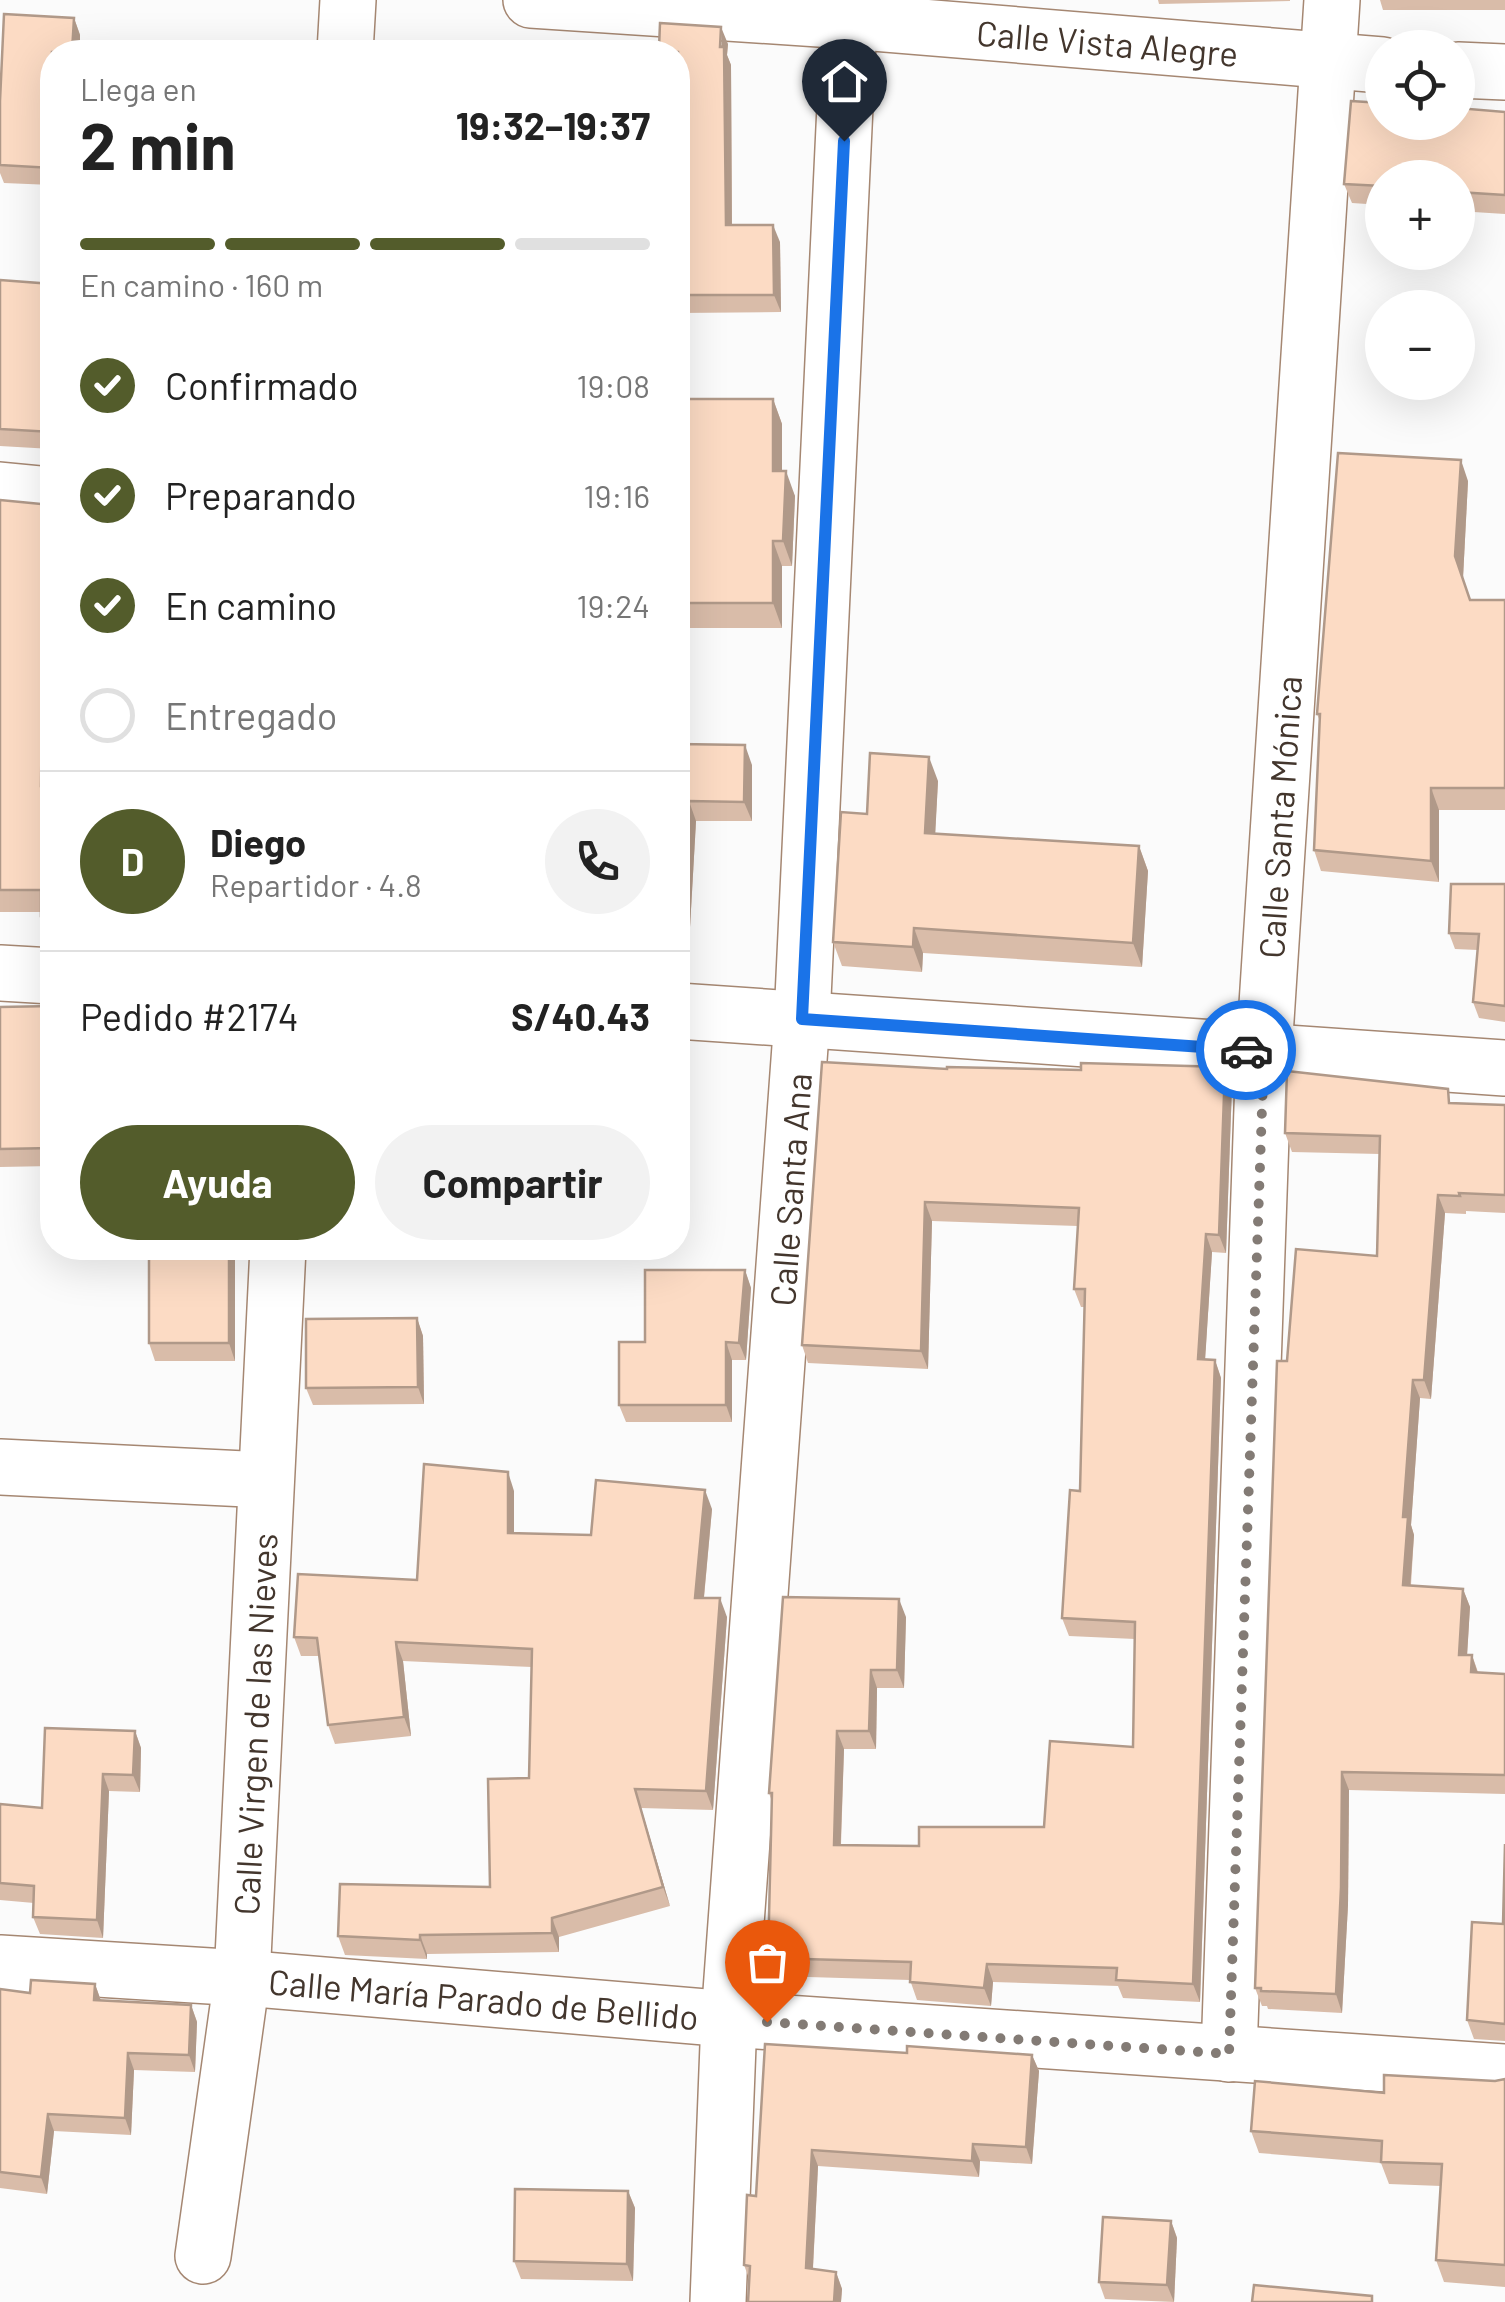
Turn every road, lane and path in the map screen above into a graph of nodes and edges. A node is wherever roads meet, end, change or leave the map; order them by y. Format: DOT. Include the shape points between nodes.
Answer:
graph roads {
  1 [pos="348,0"];
  2 [pos="531,0"];
  3 [pos="1332,0"];
  4 [pos="850,10"];
  5 [pos="346,40"];
  6 [pos="1329,62"];
  7 [pos="1365,64"];
  8 [pos="1475,71"];
  9 [pos="1505,72"];
  10 [pos="0,490"];
  11 [pos="40,494"];
  12 [pos="0,973"];
  13 [pos="40,975"];
  14 [pos="690,1012"];
  15 [pos="802,1019"];
  16 [pos="1264,1051"];
  17 [pos="1505,1068"];
  18 [pos="277,1260"];
  19 [pos="0,1468"];
  20 [pos="266,1480"];
  21 [pos="0,1963"];
  22 [pos="242,1978"];
  23 [pos="729,2019"];
  24 [pos="1229,2054"];
  25 [pos="1505,2072"];
  26 [pos="204,2256"];
  27 [pos="718,2302"];
  1 -- 5 [label="street"];
  2 -- 4 [label="street, Calle Vista Alegre"];
  3 -- 6 [label="street, Calle Santa Mónica"];
  4 -- 6 [label="street, Calle Vista Alegre"];
  4 -- 15 [label="street, Calle Santa Ana"];
  6 -- 7 [label="street, Calle Vista Alegre"];
  6 -- 16 [label="street, Calle Santa Mónica"];
  8 -- 9 [label="street"];
  10 -- 11 [label="street"];
  12 -- 13 [label="street"];
  14 -- 15 [label="street"];
  15 -- 16 [label="street"];
  15 -- 23 [label="street, Calle Santa Ana"];
  16 -- 17 [label="street"];
  16 -- 24 [label="street, Calle Santa Mónica"];
  18 -- 20 [label="street, Calle Virgen de las Nieves"];
  19 -- 20 [label="street"];
  20 -- 22 [label="street, Calle Virgen de las Nieves"];
  21 -- 22 [label="street, Calle María Parado de Bellido"];
  22 -- 23 [label="street, Calle María Parado de Bellido"];
  22 -- 26 [label="street, Calle Virgen de las Nieves"];
  23 -- 24 [label="street, Calle María Parado de Bellido"];
  23 -- 27 [label="street, Calle Santa Ana"];
  24 -- 25 [label="street, Calle María Parado de Bellido"];
}
